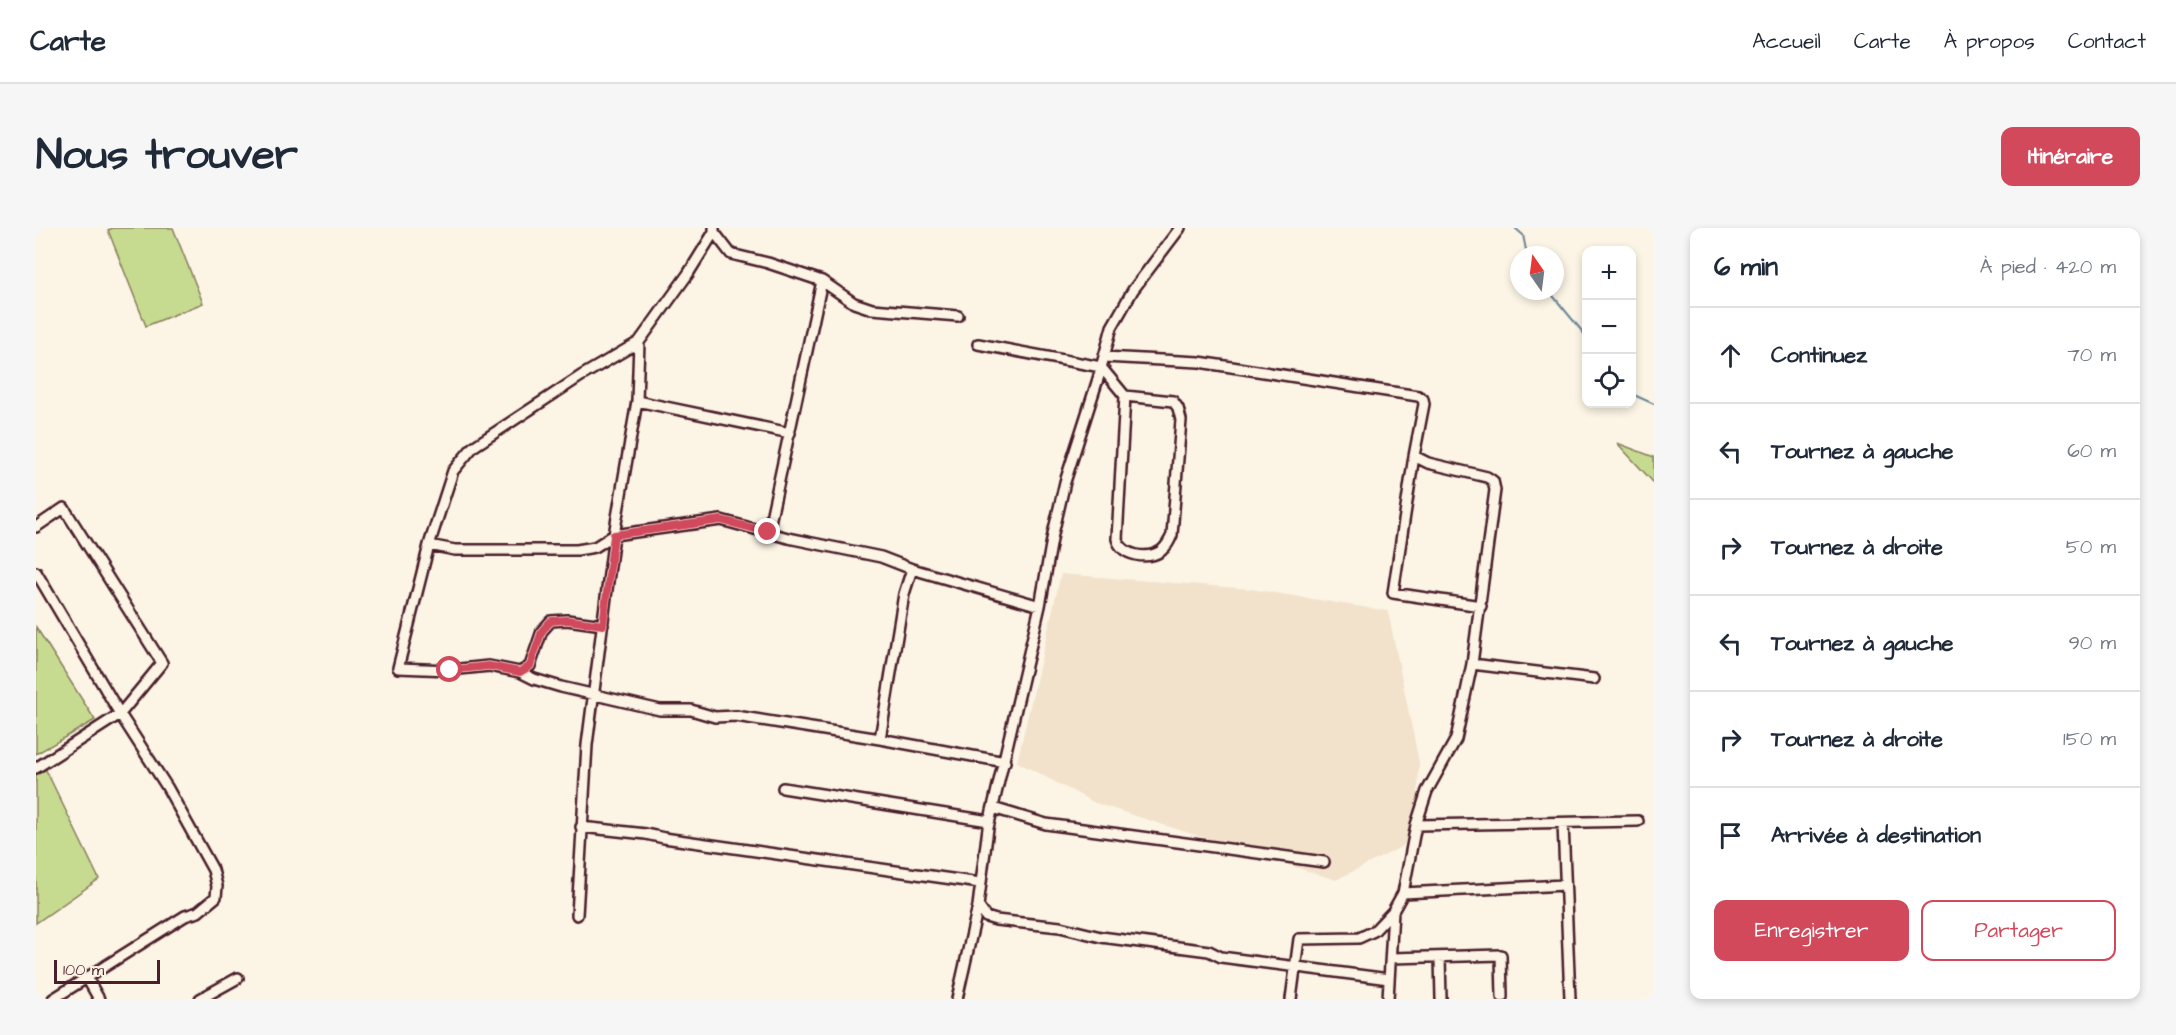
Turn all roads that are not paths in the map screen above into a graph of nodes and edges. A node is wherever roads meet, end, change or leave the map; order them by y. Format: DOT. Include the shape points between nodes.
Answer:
graph roads {
  1 [pos="1180,228"];
  2 [pos="714,230"];
  3 [pos="822,281"];
  4 [pos="958,316"];
  5 [pos="639,342"];
  6 [pos="978,344"];
  7 [pos="1104,357"];
  8 [pos="1101,367"];
  9 [pos="1125,396"];
  10 [pos="637,401"];
  11 [pos="790,433"];
  12 [pos="1414,456"];
  13 [pos="36,527"];
  14 [pos="768,532"];
  15 [pos="614,535"];
  16 [pos="429,545"];
  17 [pos="912,569"];
  18 [pos="36,572"];
  19 [pos="1040,606"];
  20 [pos="1481,606"];
  21 [pos="603,625"];
  22 [pos="1472,663"];
  23 [pos="520,672"];
  24 [pos="1593,679"];
  25 [pos="595,696"];
  26 [pos="120,714"];
  27 [pos="880,739"];
  28 [pos="1005,762"];
  29 [pos="36,768"];
  30 [pos="783,788"];
  31 [pos="993,808"];
  32 [pos="990,821"];
  33 [pos="1638,821"];
  34 [pos="1563,823"];
  35 [pos="1416,825"];
  36 [pos="581,827"];
  37 [pos="1324,862"];
  38 [pos="980,883"];
  39 [pos="1565,885"];
  40 [pos="1403,893"];
  41 [pos="978,906"];
  42 [pos="1393,911"];
  43 [pos="577,915"];
  44 [pos="1440,957"];
  45 [pos="1391,958"];
  46 [pos="1295,967"];
  47 [pos="87,978"];
  48 [pos="237,978"];
  49 [pos="1389,979"];
  50 [pos="1503,998"];
  51 [pos="53,999"];
  52 [pos="99,999"];
  53 [pos="200,999"];
  54 [pos="957,999"];
  55 [pos="1291,999"];
  56 [pos="1389,999"];
  57 [pos="1441,999"];
  58 [pos="1570,999"];
  1 -- 7 [label="street" via="1127,299 1112,327"];
  2 -- 3 [label="street" via="731,254"];
  2 -- 5 [label="street"];
  3 -- 4 [label="street" via="854,303 872,309"];
  3 -- 11 [label="street"];
  5 -- 10 [label="street"];
  5 -- 16 [label="street" via="473,447 453,471"];
  6 -- 8 [label="street"];
  7 -- 8 [label="street"];
  7 -- 12 [label="street" via="1199,362 1418,396 1424,404"];
  8 -- 9 [label="street"];
  8 -- 19 [label="street" via="1065,482"];
  9 -- 9 [label="street" via="1173,401 1181,420 1172,535 1168,544 1155,554 1127,552 1117,539"];
  10 -- 11 [label="street"];
  10 -- 15 [label="street"];
  11 -- 14 [label="street"];
  12 -- 20 [label="street" via="1492,481 1495,490"];
  12 -- 20 [label="street" via="1393,593"];
  13 -- 26 [label="street" via="64,508 162,663"];
  14 -- 15 [label="street" via="721,520"];
  14 -- 17 [label="street" via="881,557"];
  15 -- 16 [label="street" via="595,547 576,550 456,550"];
  15 -- 21 [label="street"];
  16 -- 23 [label="street" via="398,668 450,670 489,666"];
  17 -- 19 [label="street"];
  17 -- 27 [label="street" via="904,594"];
  18 -- 26 [label="street"];
  19 -- 28 [label="street"];
  20 -- 22 [label="street"];
  21 -- 23 [label="street" via="551,621 542,631 530,666"];
  21 -- 25 [label="street"];
  22 -- 24 [label="street"];
  22 -- 35 [label="street" via="1456,739 1427,791"];
  23 -- 25 [label="street" via="534,680"];
  25 -- 27 [label="street" via="660,710 691,710 715,717 736,716"];
  25 -- 36 [label="street"];
  26 -- 29 [label="street"];
  26 -- 47 [label="street" via="213,870 216,897 198,912 185,916"];
  27 -- 28 [label="street"];
  28 -- 31 [label="street"];
  30 -- 32 [label="street"];
  31 -- 32 [label="street"];
  31 -- 37 [label="street" via="1046,824"];
  32 -- 38 [label="street"];
  33 -- 34 [label="street"];
  34 -- 35 [label="street"];
  34 -- 39 [label="street"];
  35 -- 40 [label="street"];
  36 -- 38 [label="street"];
  36 -- 43 [label="street"];
  38 -- 41 [label="street"];
  39 -- 40 [label="street"];
  39 -- 58 [label="street"];
  40 -- 42 [label="street"];
  41 -- 46 [label="street" via="986,917 996,920 1060,927"];
  41 -- 54 [label="street"];
  42 -- 45 [label="street"];
  42 -- 46 [label="street" via="1374,931 1359,938 1299,939"];
  44 -- 45 [label="street"];
  44 -- 50 [label="street" via="1501,955"];
  44 -- 57 [label="street"];
  45 -- 49 [label="street"];
  46 -- 49 [label="street"];
  46 -- 55 [label="street"];
  47 -- 51 [label="street"];
  47 -- 52 [label="street"];
  48 -- 53 [label="street"];
  49 -- 56 [label="street"];
}
